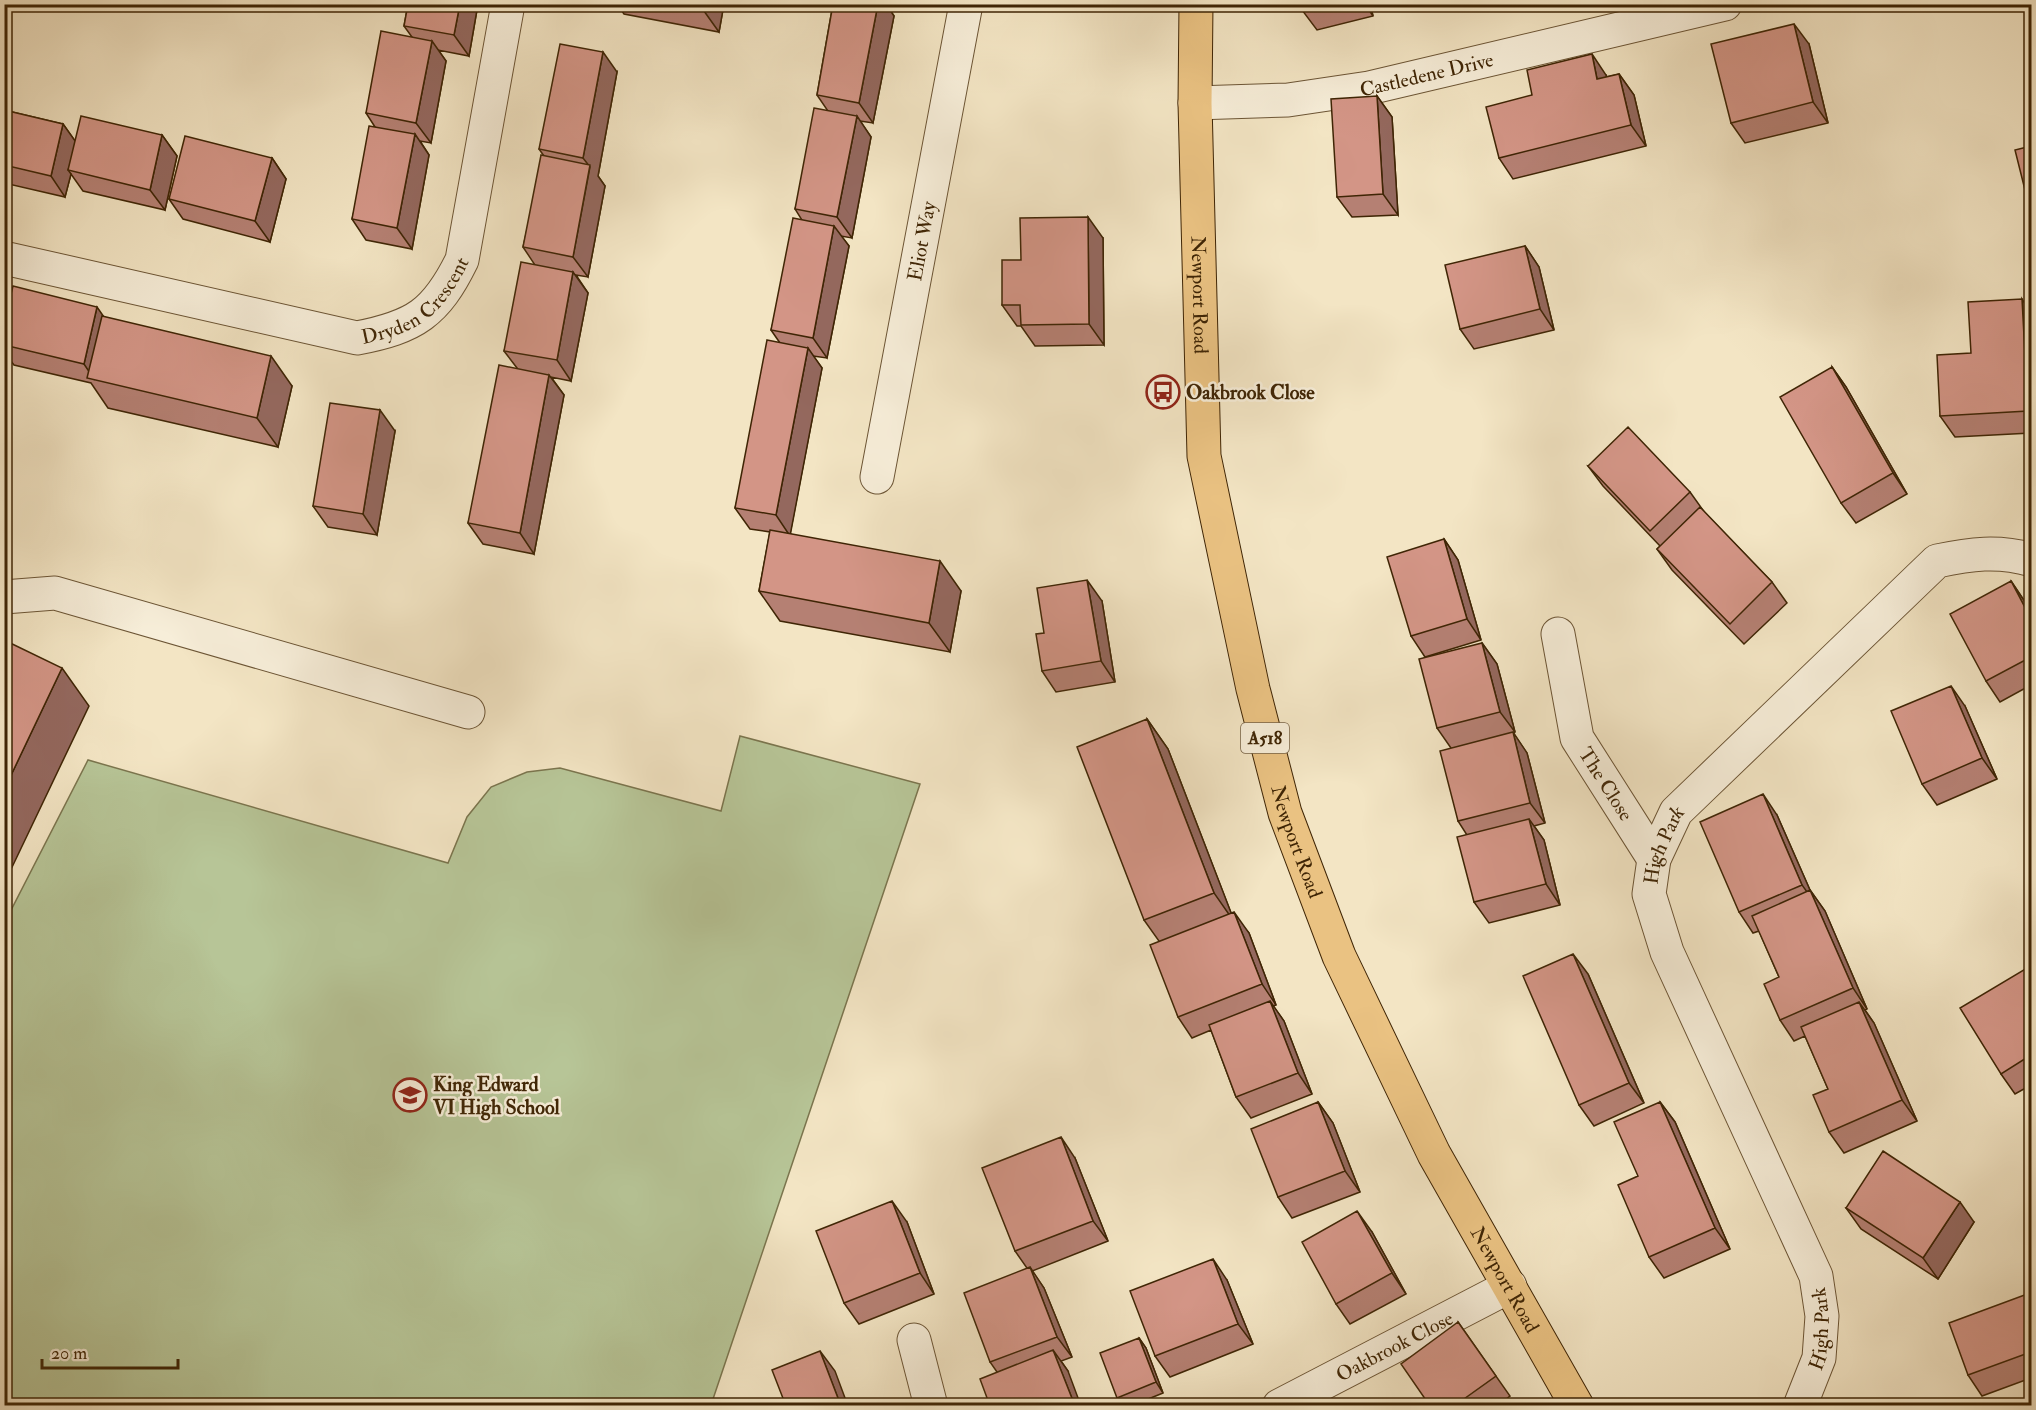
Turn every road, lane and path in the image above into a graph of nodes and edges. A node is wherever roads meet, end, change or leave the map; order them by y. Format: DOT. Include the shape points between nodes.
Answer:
graph roads {
  1 [pos="508,4"];
  2 [pos="966,4"];
  3 [pos="1196,4"];
  4 [pos="1725,4"];
  5 [pos="1195,104"];
  6 [pos="4,258"];
  7 [pos="877,477"];
  8 [pos="2031,560"];
  9 [pos="4,597"];
  10 [pos="1558,634"];
  11 [pos="468,712"];
  12 [pos="1654,859"];
  13 [pos="1510,1286"];
  14 [pos="914,1340"];
  15 [pos="932,1406"];
  16 [pos="1279,1406"];
  17 [pos="1577,1406"];
  18 [pos="1800,1406"];
  1 -- 6 [label="street, Dryden Crescent" via="462,260 448,287 419,317 393,331 357,338"];
  2 -- 7 [label="street, Eliot Way"];
  3 -- 5 [label="highway, Newport Road / A518"];
  4 -- 5 [label="street, Castledene Drive" via="1369,88 1288,100"];
  5 -- 13 [label="highway, Newport Road / A518" via="1204,456 1253,689 1282,802 1339,956 1434,1154"];
  8 -- 12 [label="street, High Park" via="2010,554 1976,553 1937,561 1676,812"];
  9 -- 11 [label="street" via="55,593"];
  10 -- 12 [label="street, The Close" via="1577,738"];
  12 -- 18 [label="street, High Park" via="1649,894 1667,952 1816,1276 1822,1316 1819,1358"];
  13 -- 16 [label="street, Oakbrook Close"];
  13 -- 17 [label="highway, Newport Road / A518"];
  14 -- 15 [label="street"];
}
